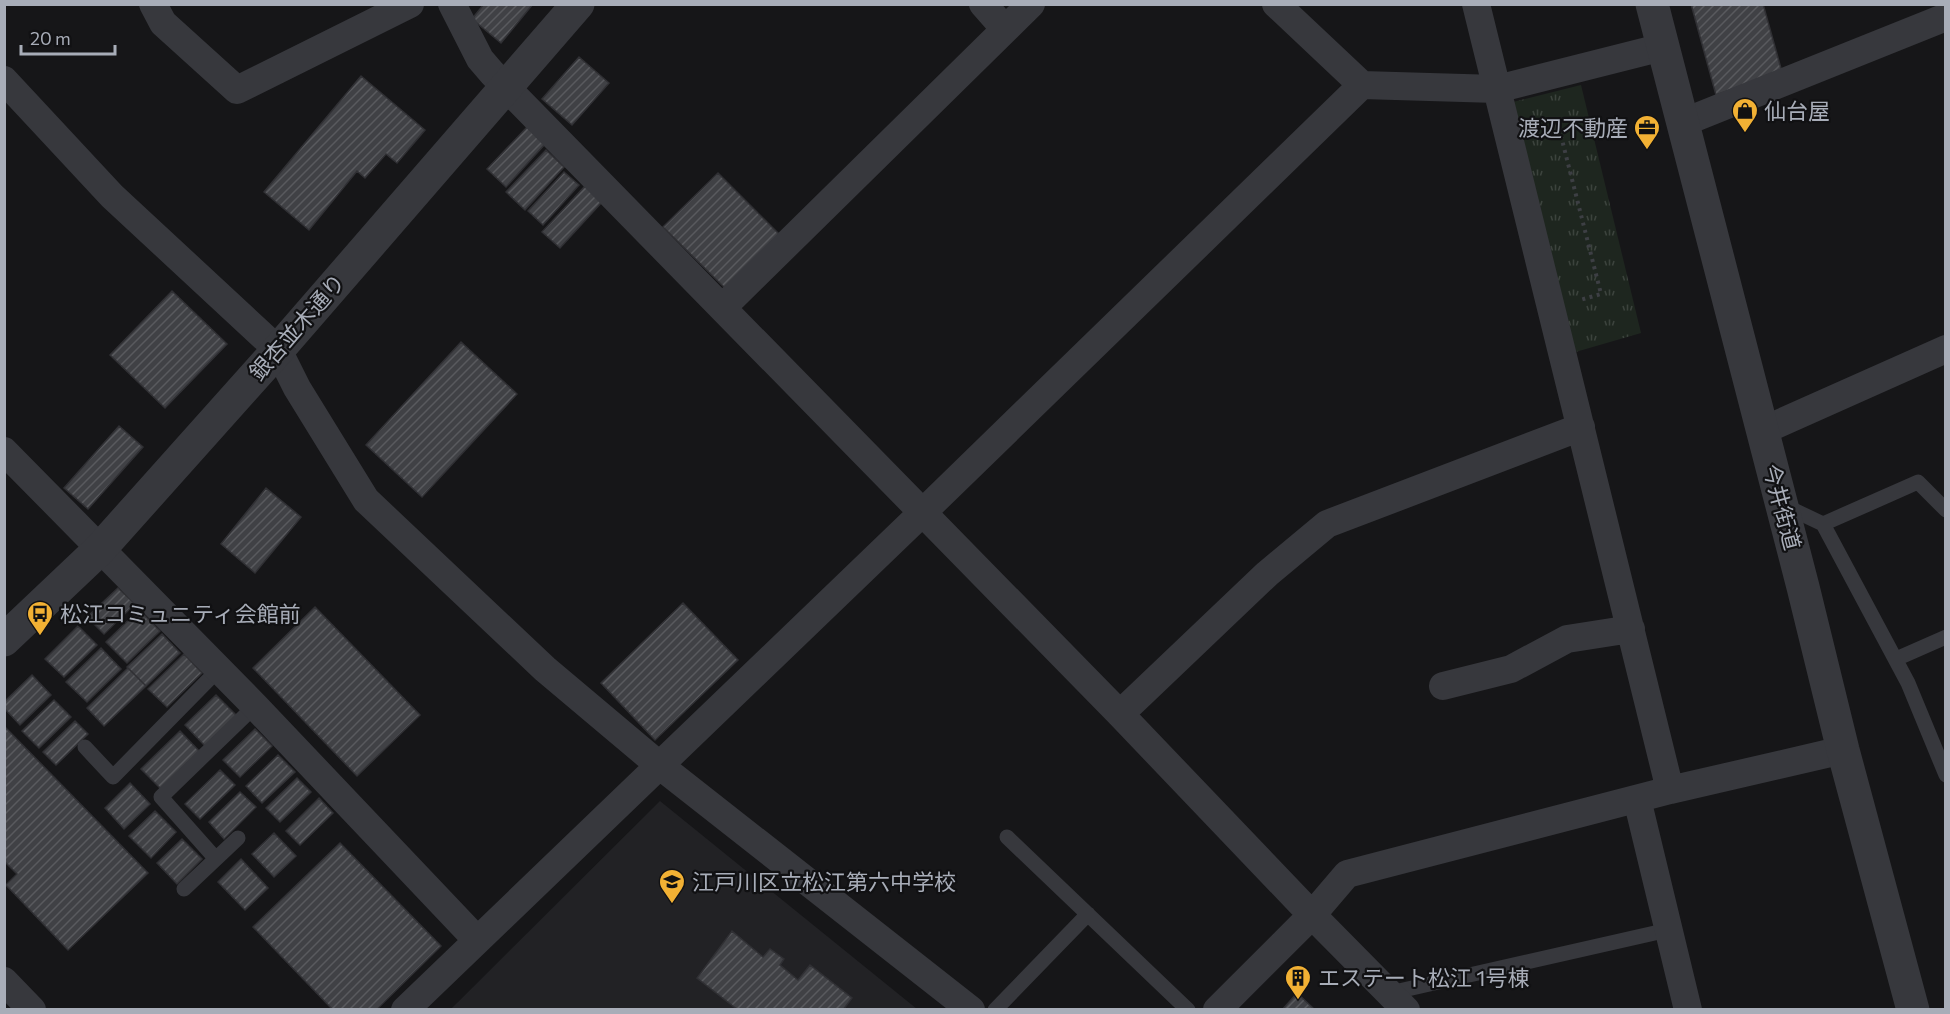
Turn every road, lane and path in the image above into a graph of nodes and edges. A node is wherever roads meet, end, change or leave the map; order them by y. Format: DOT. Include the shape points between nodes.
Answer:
graph roads {
  1 [pos="153,4"];
  2 [pos="410,4"];
  3 [pos="452,4"];
  4 [pos="578,4"];
  5 [pos="983,4"];
  6 [pos="1031,4"];
  7 [pos="1276,4"];
  8 [pos="1476,4"];
  9 [pos="1652,4"];
  10 [pos="1946,17"];
  11 [pos="1005,29"];
  12 [pos="1663,47"];
  13 [pos="4,80"];
  14 [pos="1362,85"];
  15 [pos="506,87"];
  16 [pos="1497,89"];
  17 [pos="1682,123"];
  18 [pos="1509,131"];
  19 [pos="723,307"];
  20 [pos="1551,308"];
  21 [pos="1946,349"];
  22 [pos="278,350"];
  23 [pos="1581,427"];
  24 [pos="1762,431"];
  25 [pos="4,451"];
  26 [pos="1780,503"];
  27 [pos="1946,510"];
  28 [pos="922,513"];
  29 [pos="1823,524"];
  30 [pos="100,549"];
  31 [pos="1631,629"];
  32 [pos="1946,637"];
  33 [pos="4,640"];
  34 [pos="1896,659"];
  35 [pos="219,669"];
  36 [pos="1443,686"];
  37 [pos="255,706"];
  38 [pos="1120,714"];
  39 [pos="85,747"];
  40 [pos="1843,750"];
  41 [pos="659,765"];
  42 [pos="1946,775"];
  43 [pos="1670,790"];
  44 [pos="1637,799"];
  45 [pos="1007,837"];
  46 [pos="238,838"];
  47 [pos="216,859"];
  48 [pos="184,889"];
  49 [pos="1088,914"];
  50 [pos="1312,915"];
  51 [pos="1668,930"];
  52 [pos="477,940"];
  53 [pos="4,981"];
  54 [pos="1398,1001"];
  55 [pos="32,1010"];
  56 [pos="405,1010"];
  57 [pos="971,1010"];
  58 [pos="995,1010"];
  59 [pos="1188,1010"];
  60 [pos="1217,1010"];
  61 [pos="1688,1010"];
  62 [pos="1913,1010"];
  1 -- 2 [label="street" via="163,23 237,90"];
  3 -- 15 [label="street" via="480,59"];
  4 -- 15 [label="street, 銀杏並木通り"];
  5 -- 11 [label="street"];
  6 -- 11 [label="street"];
  7 -- 14 [label="street"];
  8 -- 16 [label="street"];
  9 -- 12 [label="street, 今井街道"];
  10 -- 17 [label="street"];
  11 -- 19 [label="street"];
  12 -- 16 [label="street"];
  12 -- 17 [label="street, 今井街道"];
  13 -- 22 [label="street" via="112,196"];
  14 -- 16 [label="street"];
  14 -- 28 [label="street"];
  15 -- 19 [label="street"];
  15 -- 22 [label="street, 銀杏並木通り"];
  16 -- 18 [label="street"];
  17 -- 24 [label="street, 今井街道"];
  18 -- 20 [label="street"];
  18 -- 20 [label="path" via="1557,120 1601,294"];
  19 -- 28 [label="street"];
  20 -- 23 [label="street"];
  21 -- 24 [label="street"];
  22 -- 30 [label="street, 銀杏並木通り"];
  22 -- 41 [label="street" via="366,500 545,669"];
  23 -- 31 [label="street"];
  23 -- 38 [label="street" via="1327,524 1267,574"];
  24 -- 26 [label="street, 今井街道"];
  25 -- 30 [label="street"];
  26 -- 29 [label="lane"];
  26 -- 40 [label="street, 今井街道"];
  27 -- 29 [label="lane" via="1918,482"];
  28 -- 38 [label="street"];
  28 -- 41 [label="street"];
  29 -- 34 [label="lane"];
  30 -- 33 [label="street, 銀杏並木通り"];
  30 -- 35 [label="street"];
  31 -- 36 [label="street" via="1568,639 1511,669"];
  31 -- 43 [label="street"];
  32 -- 34 [label="lane"];
  34 -- 42 [label="lane"];
  35 -- 37 [label="street"];
  35 -- 39 [label="lane" via="113,777"];
  37 -- 47 [label="lane" via="161,797"];
  37 -- 52 [label="street"];
  38 -- 50 [label="street"];
  40 -- 43 [label="street"];
  40 -- 62 [label="street, 今井街道"];
  41 -- 52 [label="street"];
  41 -- 57 [label="street"];
  43 -- 44 [label="street"];
  44 -- 50 [label="street" via="1347,874"];
  44 -- 51 [label="street"];
  45 -- 49 [label="lane"];
  46 -- 47 [label="lane"];
  47 -- 48 [label="lane"];
  49 -- 58 [label="lane"];
  49 -- 59 [label="lane"];
  50 -- 54 [label="street"];
  50 -- 60 [label="street"];
  51 -- 54 [label="lane"];
  51 -- 61 [label="street"];
  52 -- 56 [label="street"];
  53 -- 55 [label="street"];
}
